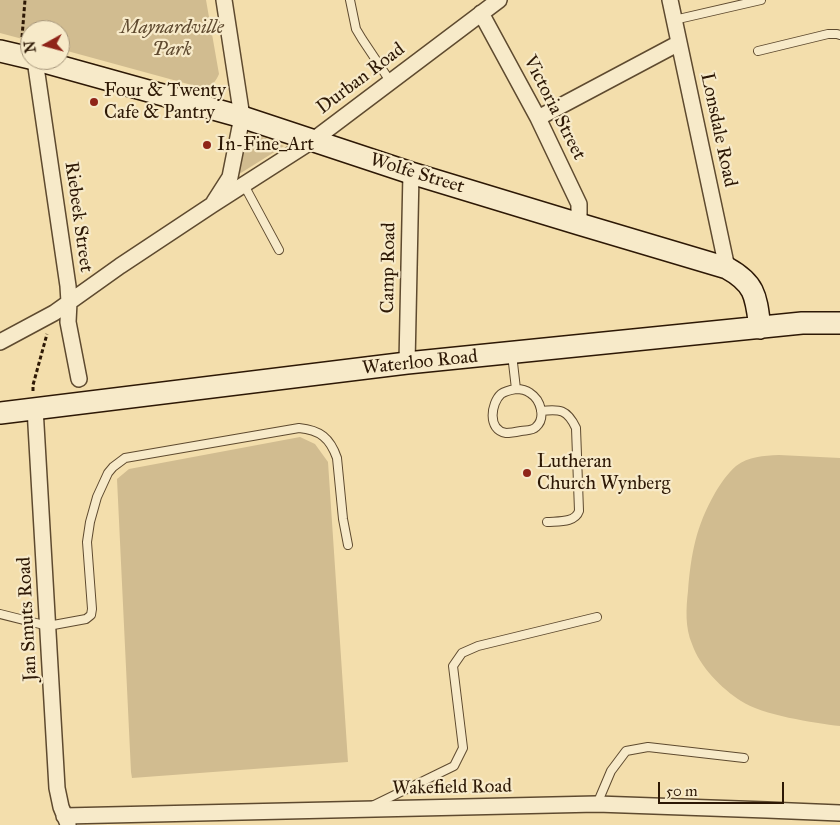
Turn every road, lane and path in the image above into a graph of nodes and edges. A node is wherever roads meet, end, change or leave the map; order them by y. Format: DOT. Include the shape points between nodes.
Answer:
graph roads {
  1 [pos="25,0"];
  2 [pos="224,0"];
  3 [pos="350,0"];
  4 [pos="499,0"];
  5 [pos="670,0"];
  6 [pos="761,0"];
  7 [pos="481,13"];
  8 [pos="25,20"];
  9 [pos="674,20"];
  10 [pos="840,36"];
  11 [pos="679,43"];
  12 [pos="0,51"];
  13 [pos="20,51"];
  14 [pos="758,51"];
  15 [pos="70,69"];
  16 [pos="37,70"];
  17 [pos="390,81"];
  18 [pos="242,117"];
  19 [pos="538,118"];
  20 [pos="312,141"];
  21 [pos="411,172"];
  22 [pos="230,177"];
  23 [pos="244,185"];
  24 [pos="212,205"];
  25 [pos="579,224"];
  26 [pos="279,250"];
  27 [pos="727,268"];
  28 [pos="69,302"];
  29 [pos="840,323"];
  30 [pos="760,328"];
  31 [pos="49,329"];
  32 [pos="0,342"];
  33 [pos="512,353"];
  34 [pos="407,363"];
  35 [pos="79,379"];
  36 [pos="516,389"];
  37 [pos="34,401"];
  38 [pos="541,411"];
  39 [pos="0,413"];
  40 [pos="547,522"];
  41 [pos="348,545"];
  42 [pos="0,614"];
  43 [pos="597,617"];
  44 [pos="48,626"];
  45 [pos="744,758"];
  46 [pos="596,804"];
  47 [pos="364,810"];
  48 [pos="840,813"];
  49 [pos="67,821"];
  1 -- 8 [label="path"];
  2 -- 18 [label="street"];
  3 -- 17 [label="lane" via="356,28"];
  4 -- 7 [label="street, Durban Road"];
  5 -- 9 [label="street, Lonsdale Road"];
  6 -- 9 [label="lane"];
  7 -- 17 [label="street, Durban Road"];
  7 -- 19 [label="street, Victoria Street"];
  9 -- 11 [label="street, Lonsdale Road"];
  10 -- 14 [label="lane" via="828,34"];
  11 -- 19 [label="street"];
  11 -- 27 [label="street, Lonsdale Road"];
  12 -- 13 [label="main road"];
  15 -- 18 [label="main road, Wolfe Street"];
  16 -- 28 [label="street, Riebeek Street"];
  17 -- 20 [label="street, Durban Road"];
  18 -- 20 [label="main road, Wolfe Street"];
  18 -- 22 [label="street, Durban Road"];
  19 -- 25 [label="street, Victoria Street" via="579,204"];
  20 -- 21 [label="main road, Wolfe Street"];
  20 -- 23 [label="street, Durban Road"];
  21 -- 25 [label="main road, Wolfe Street"];
  21 -- 34 [label="street, Camp Road"];
  22 -- 23 [label="street" via="236,186"];
  22 -- 24 [label="street, Durban Road"];
  23 -- 24 [label="street, Durban Road"];
  23 -- 26 [label="lane"];
  24 -- 28 [label="street, Durban Road"];
  25 -- 27 [label="main road, Wolfe Street"];
  27 -- 30 [label="main road, Wolfe Street" via="750,286"];
  28 -- 32 [label="street, Durban Road"];
  28 -- 35 [label="street, Riebeek Street" via="68,322"];
  29 -- 30 [label="main road, Waterloo Road"];
  30 -- 33 [label="main road, Waterloo Road"];
  31 -- 37 [label="path" via="33,385"];
  33 -- 34 [label="main road, Waterloo Road"];
  33 -- 36 [label="lane"];
  34 -- 37 [label="main road, Waterloo Road"];
  36 -- 38 [label="lane" via="530,392"];
  36 -- 38 [label="lane" via="502,394 493,406 497,428 506,433 533,430 539,424"];
  37 -- 39 [label="main road, Waterloo Road"];
  37 -- 44 [label="street, Jan Smuts Road"];
  38 -- 40 [label="lane" via="563,412 573,420 576,428 578,515 572,519"];
  41 -- 44 [label="lane" via="337,458 328,441 315,431 299,428 125,458 108,473 90,522 91,615"];
  42 -- 44 [label="lane"];
  43 -- 47 [label="lane" via="478,646 462,653 453,666 463,748 454,766"];
  44 -- 49 [label="street, Jan Smuts Road" via="58,788"];
  45 -- 46 [label="lane" via="648,747 626,751 610,771"];
  46 -- 47 [label="street, Wakefield Road"];
  46 -- 48 [label="street, Wakefield Road"];
  47 -- 49 [label="street, Wakefield Road"];
}
